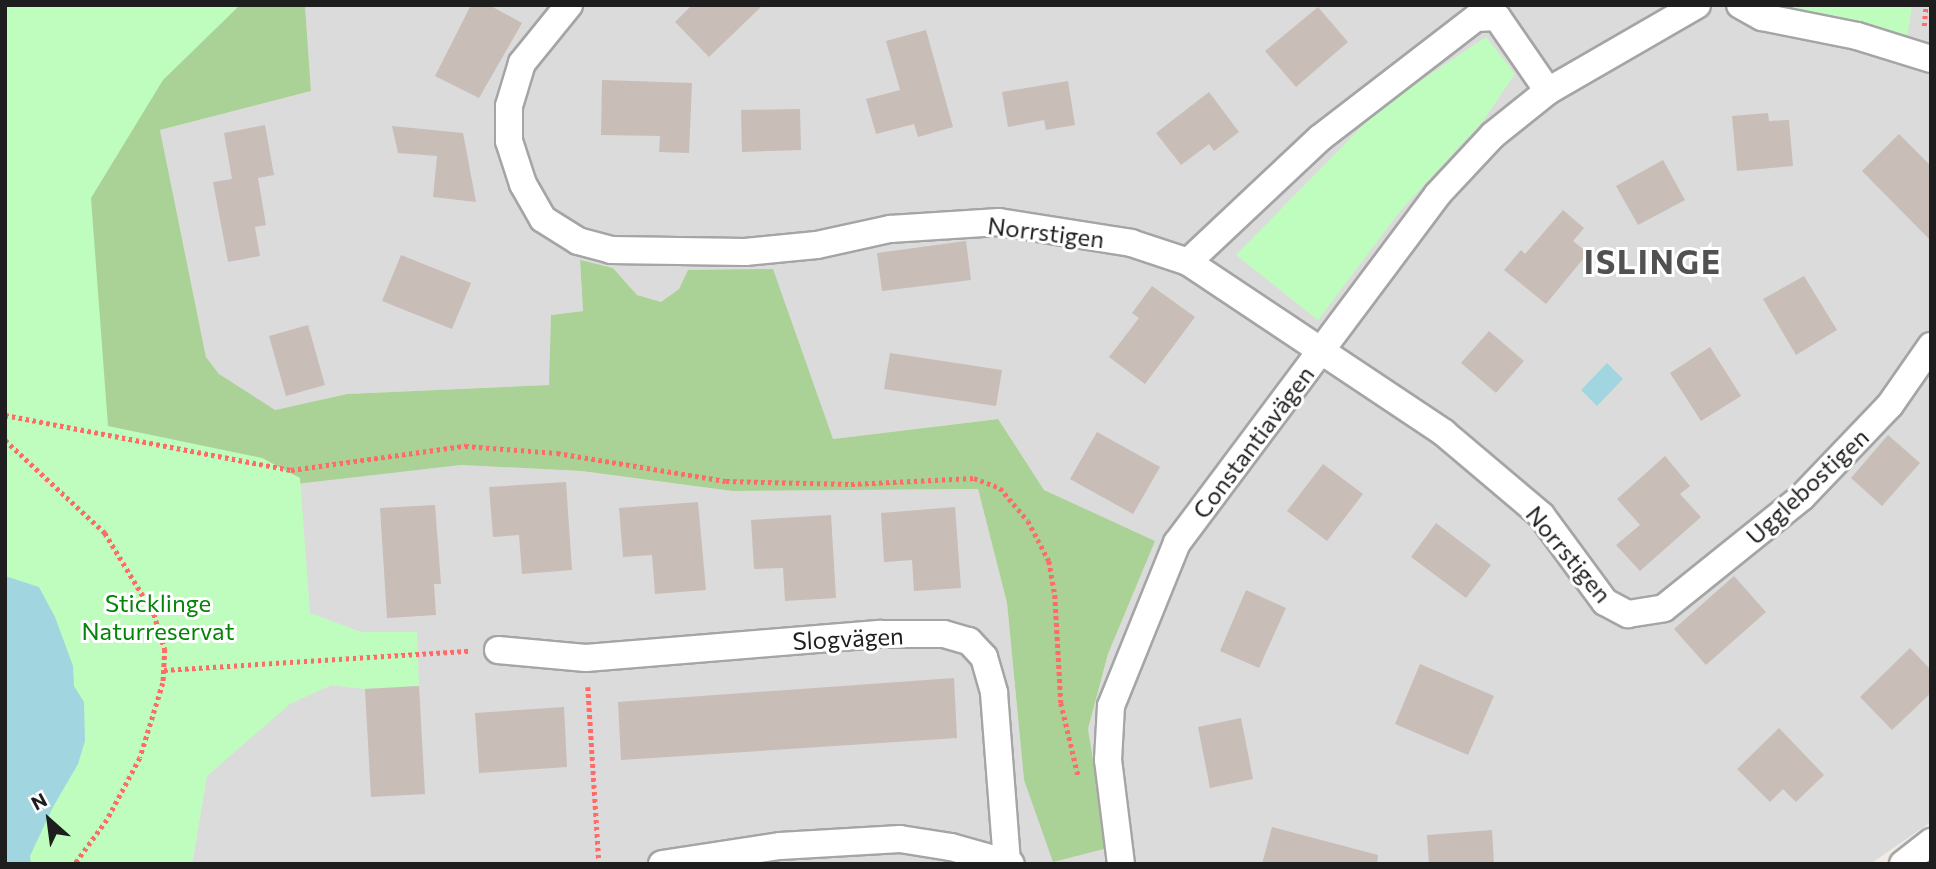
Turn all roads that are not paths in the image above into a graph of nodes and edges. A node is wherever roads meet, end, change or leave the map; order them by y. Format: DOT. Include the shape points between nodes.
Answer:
graph roads {
  1 [pos="569,5"];
  2 [pos="1698,5"];
  3 [pos="1740,5"];
  4 [pos="1931,59"];
  5 [pos="1548,91"];
  6 [pos="1188,262"];
  7 [pos="1931,346"];
  8 [pos="1321,354"];
  9 [pos="1664,608"];
  10 [pos="498,650"];
  11 [pos="1931,842"];
  12 [pos="1009,863"];
  13 [pos="662,864"];
  14 [pos="1121,864"];
  15 [pos="1903,864"];
  1 -- 6 [label="street, Norrstigen" via="522,63 509,106 509,141 523,184 543,219 578,241 611,250 745,252 817,245 890,229 999,222 1131,243"];
  2 -- 5 [label="street, Constantiavägen"];
  3 -- 4 [label="street" via="1762,17 1857,36"];
  5 -- 6 [label="street" via="1497,17 1476,18 1320,138"];
  5 -- 8 [label="street, Constantiavägen" via="1493,135 1437,195"];
  6 -- 8 [label="street, Norrstigen"];
  7 -- 9 [label="street, Ugglebostigen" via="1890,405 1802,497"];
  8 -- 9 [label="street, Norrstigen" via="1444,433 1541,515 1605,602 1628,614"];
  8 -- 14 [label="street, Constantiavägen" via="1177,543 1120,678 1111,706 1108,760"];
  10 -- 12 [label="street, Slogvägen" via="586,658 881,634 944,634 969,641 984,657 994,693"];
  11 -- 15 [label="street"];
  12 -- 13 [label="street" via="900,839 780,846"];
}
